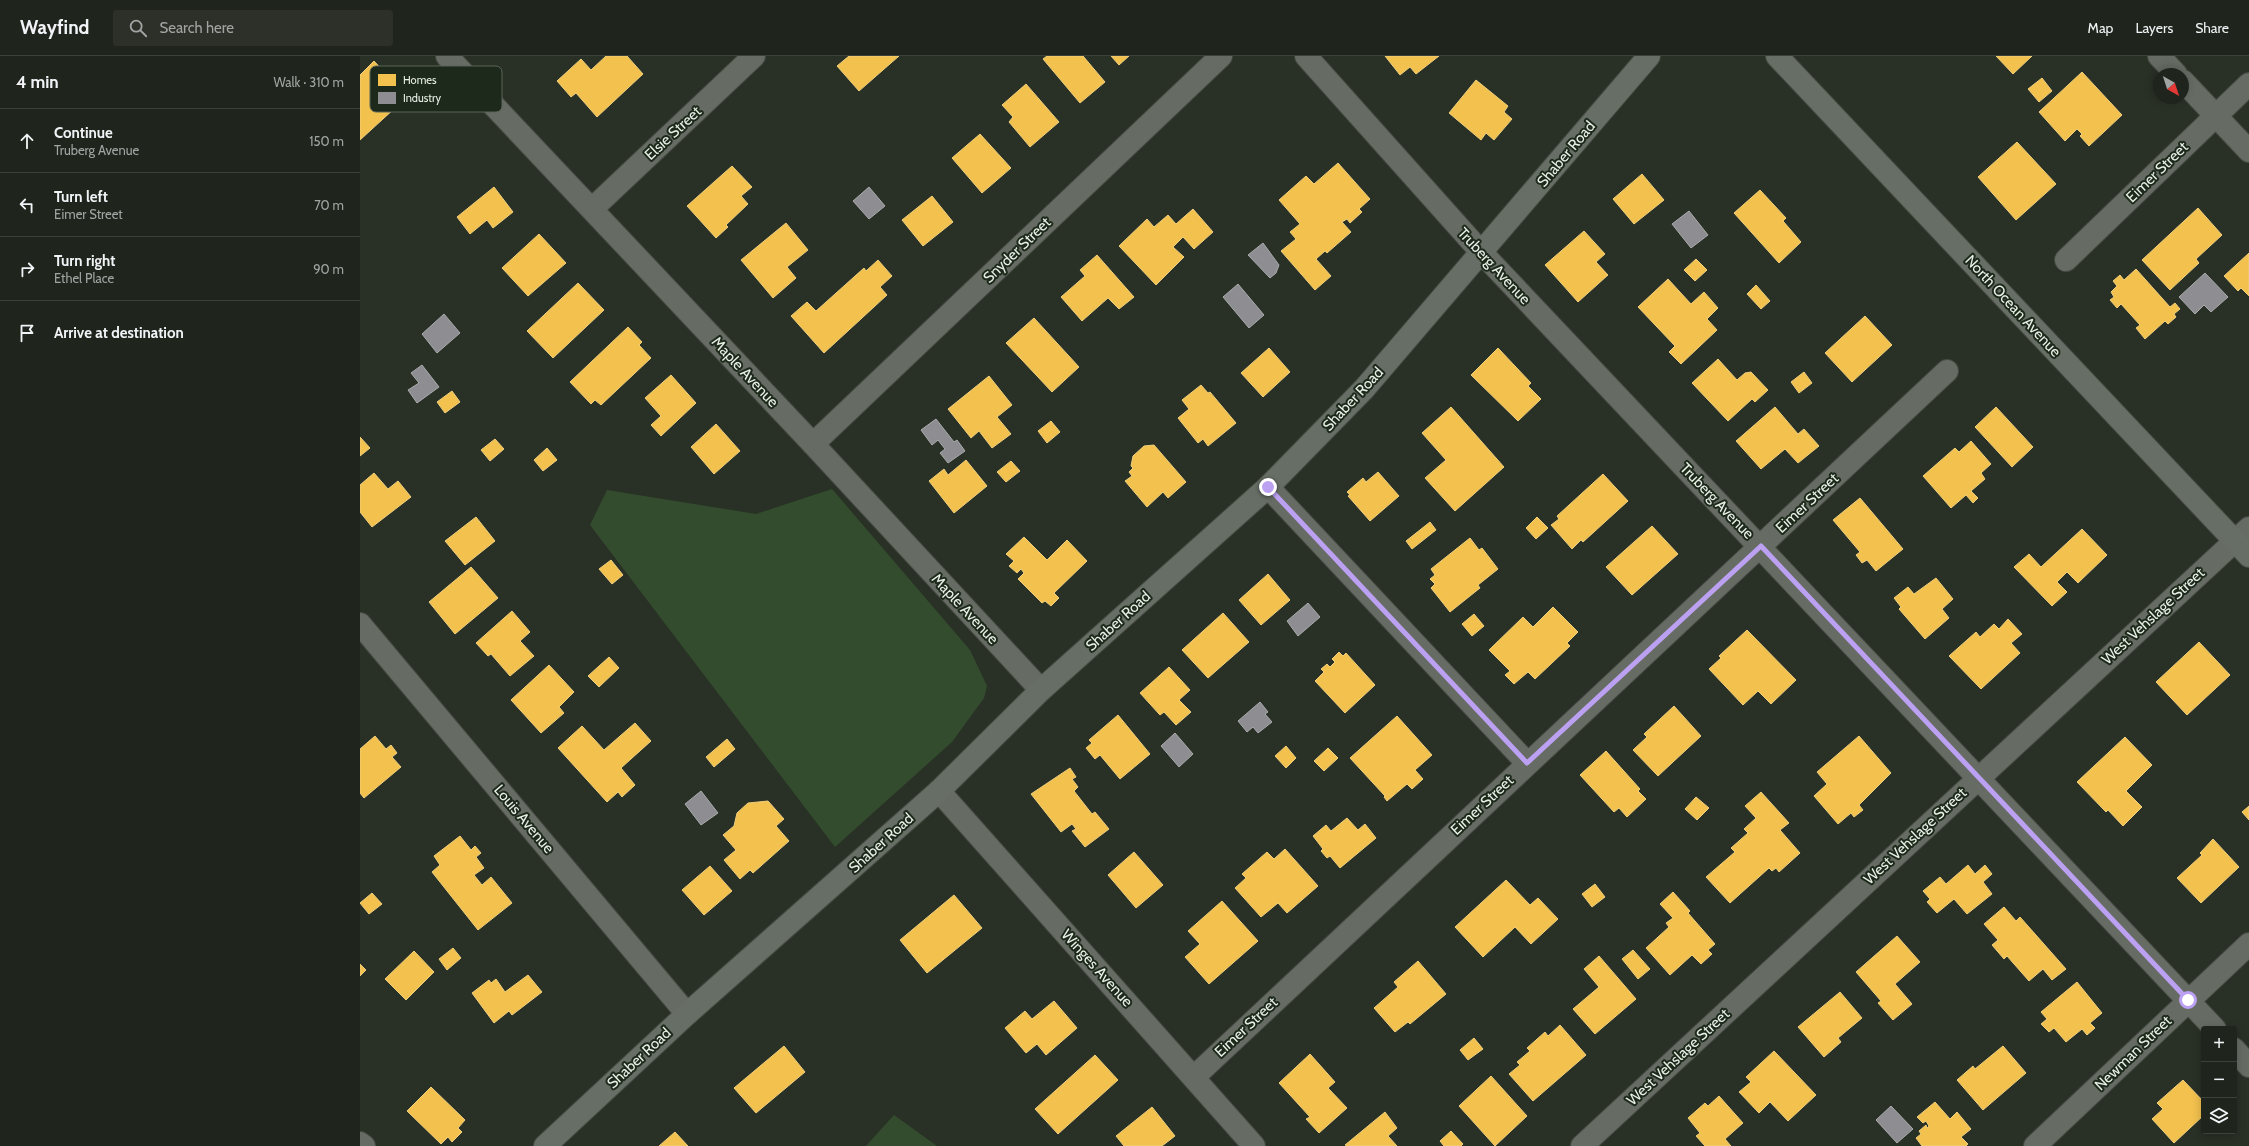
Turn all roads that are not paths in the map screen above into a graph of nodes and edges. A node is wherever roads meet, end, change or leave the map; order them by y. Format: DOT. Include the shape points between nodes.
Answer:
graph roads {
  1 [pos="447,56"];
  2 [pos="754,56"];
  3 [pos="1221,56"];
  4 [pos="1306,56"];
  5 [pos="1649,56"];
  6 [pos="1777,56"];
  7 [pos="2159,56"];
  8 [pos="456,66"];
  9 [pos="2170,68"];
  10 [pos="2249,84"];
  11 [pos="2189,87"];
  12 [pos="500,112"];
  13 [pos="2216,116"];
  14 [pos="2249,151"];
  15 [pos="592,209"];
  16 [pos="1482,253"];
  17 [pos="2066,260"];
  18 [pos="1947,371"];
  19 [pos="813,444"];
  20 [pos="1268,487"];
  21 [pos="2244,542"];
  22 [pos="1761,546"];
  23 [pos="360,624"];
  24 [pos="1041,690"];
  25 [pos="1527,763"];
  26 [pos="1977,778"];
  27 [pos="939,791"];
  28 [pos="2249,944"];
  29 [pos="2188,1000"];
  30 [pos="687,1014"];
  31 [pos="2212,1026"];
  32 [pos="2237,1053"];
  33 [pos="2249,1066"];
  34 [pos="1194,1077"];
  35 [pos="360,1142"];
  36 [pos="364,1146"];
  37 [pos="545,1146"];
  38 [pos="1254,1146"];
  39 [pos="1582,1146"];
  40 [pos="2035,1146"];
  1 -- 8 [label="street, Maple Avenue"];
  2 -- 15 [label="street, Elsie Street"];
  3 -- 19 [label="street, Snyder Street"];
  4 -- 16 [label="street, Truberg Avenue"];
  5 -- 16 [label="street, Shaber Road"];
  6 -- 21 [label="street, North Ocean Avenue"];
  7 -- 9 [label="street"];
  10 -- 13 [label="street, Eimer Street"];
  11 -- 13 [label="street"];
  12 -- 15 [label="street, Maple Avenue"];
  13 -- 14 [label="street"];
  13 -- 17 [label="street, Eimer Street"];
  15 -- 19 [label="street, Maple Avenue"];
  16 -- 20 [label="street, Shaber Road" via="1364,389"];
  16 -- 22 [label="street, Truberg Avenue"];
  18 -- 22 [label="street, Eimer Street"];
  19 -- 24 [label="street, Maple Avenue"];
  20 -- 24 [label="street, Shaber Road"];
  20 -- 25 [label="street"];
  21 -- 26 [label="street, West Vehslage Street"];
  22 -- 25 [label="street, Eimer Street"];
  22 -- 26 [label="street, Truberg Avenue"];
  23 -- 30 [label="street, Louis Avenue"];
  24 -- 27 [label="street, Shaber Road"];
  25 -- 34 [label="street, Eimer Street"];
  26 -- 29 [label="street, Truberg Avenue"];
  26 -- 39 [label="street, West Vehslage Street"];
  27 -- 30 [label="street, Shaber Road"];
  27 -- 34 [label="street, Winges Avenue"];
  28 -- 29 [label="street, Newman Street"];
  29 -- 31 [label="street, Truberg Avenue"];
  29 -- 40 [label="street, Newman Street"];
  30 -- 37 [label="street, Shaber Road"];
  32 -- 33 [label="street"];
  34 -- 38 [label="street, Winges Avenue"];
  35 -- 36 [label="street"];
}
